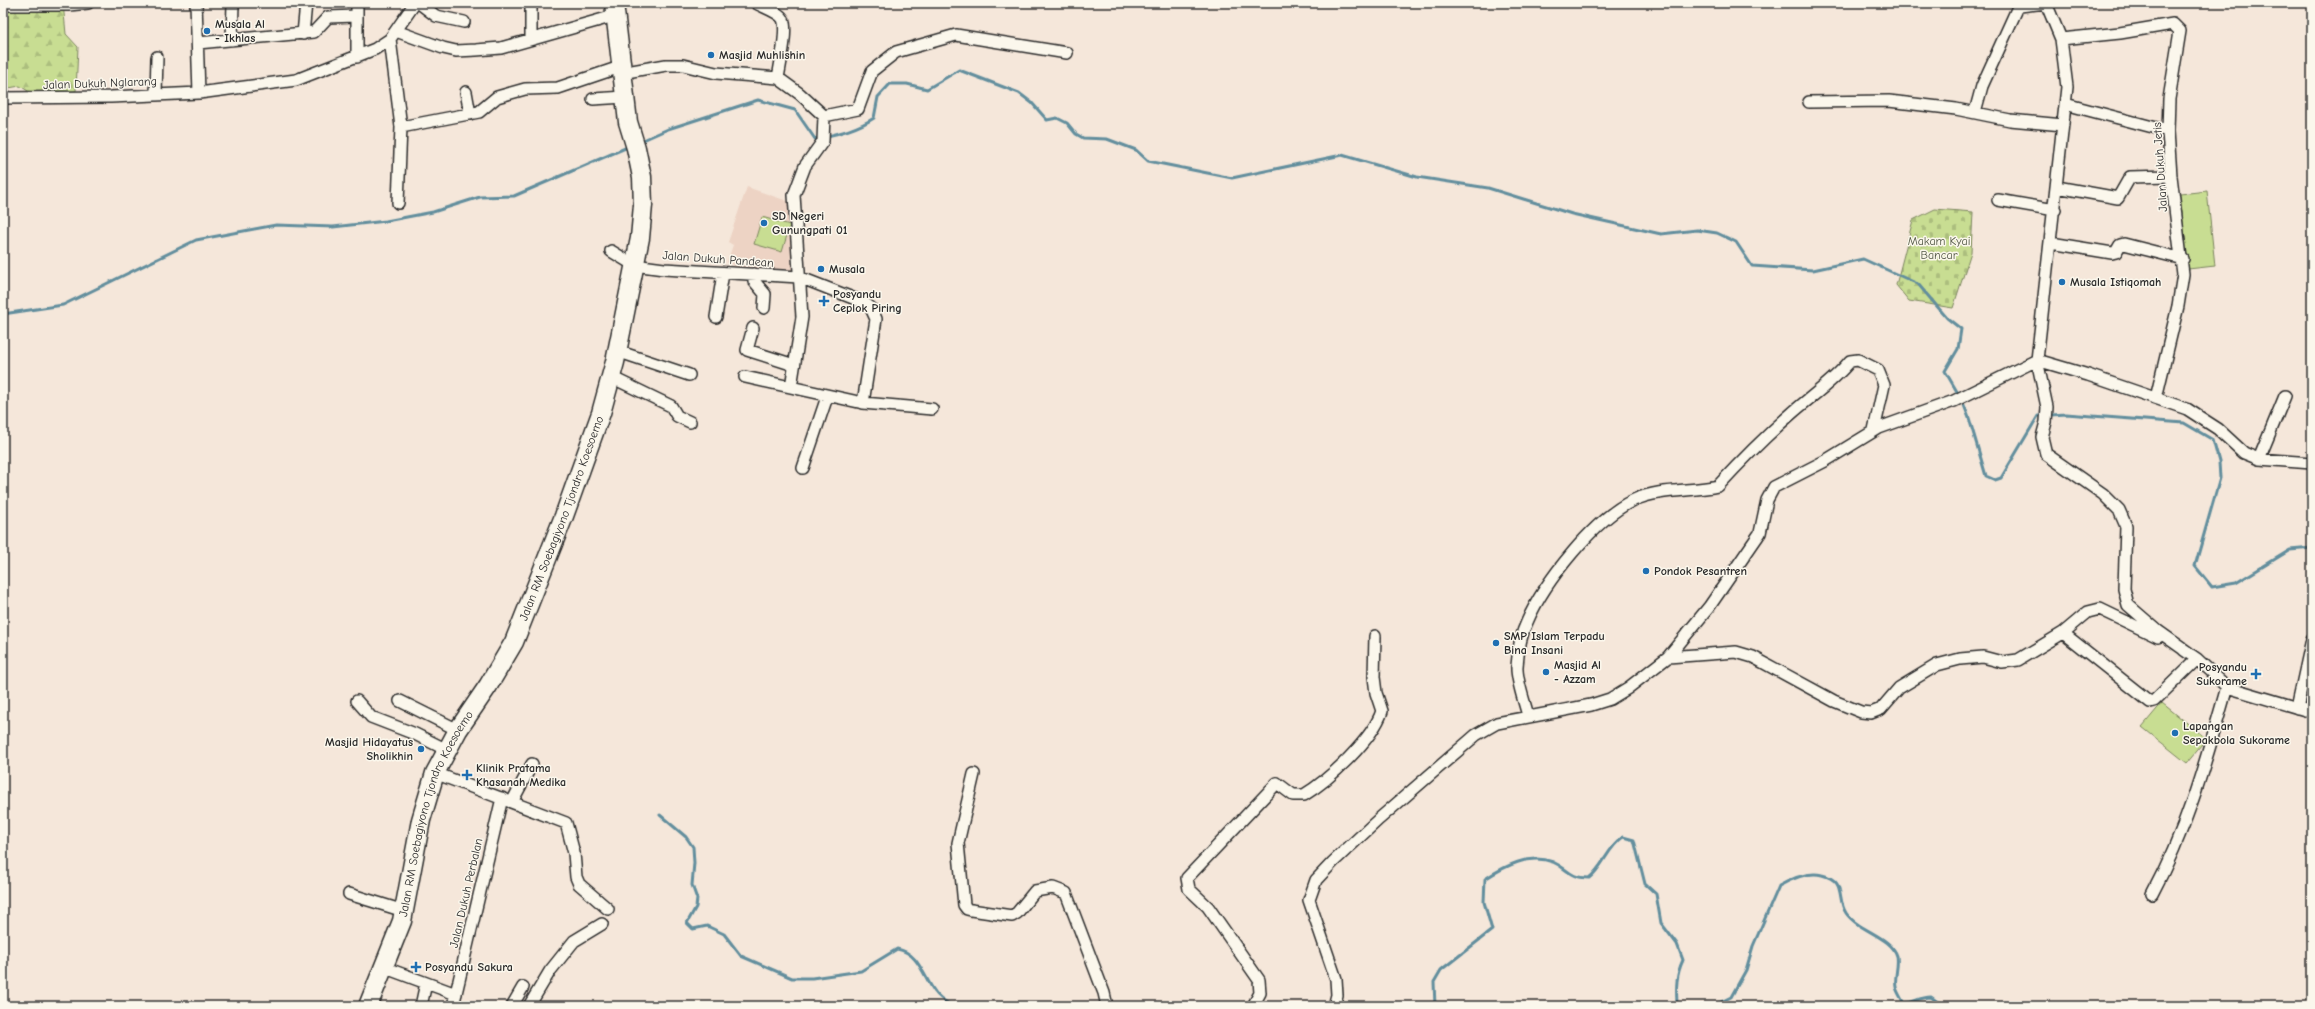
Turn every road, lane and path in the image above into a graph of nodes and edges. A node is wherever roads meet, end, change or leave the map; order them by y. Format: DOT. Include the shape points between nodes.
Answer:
graph roads {
  1 [pos="88,3"];
  2 [pos="196,3"];
  3 [pos="233,3"];
  4 [pos="306,3"];
  5 [pos="357,3"];
  6 [pos="415,3"];
  7 [pos="419,3"];
  8 [pos="531,3"];
  9 [pos="756,3"];
  10 [pos="2046,3"];
  11 [pos="3,5"];
  12 [pos="614,10"];
  13 [pos="356,16"];
  14 [pos="464,22"];
  15 [pos="303,34"];
  16 [pos="393,35"];
  17 [pos="531,38"];
  18 [pos="2061,39"];
  19 [pos="232,40"];
  20 [pos="198,43"];
  21 [pos="1068,53"];
  22 [pos="156,57"];
  23 [pos="357,57"];
  24 [pos="620,70"];
  25 [pos="778,78"];
  26 [pos="466,92"];
  27 [pos="199,93"];
  28 [pos="156,94"];
  29 [pos="626,97"];
  30 [pos="3,98"];
  31 [pos="593,99"];
  32 [pos="1809,102"];
  33 [pos="2065,104"];
  34 [pos="1974,112"];
  35 [pos="470,114"];
  36 [pos="824,116"];
  37 [pos="2063,125"];
  38 [pos="401,127"];
  39 [pos="2168,131"];
  40 [pos="2171,176"];
  41 [pos="2057,187"];
  42 [pos="1998,200"];
  43 [pos="398,203"];
  44 [pos="2054,210"];
  45 [pos="2051,243"];
  46 [pos="611,251"];
  47 [pos="2183,259"];
  48 [pos="634,265"];
  49 [pos="723,272"];
  50 [pos="754,274"];
  51 [pos="799,277"];
  52 [pos="764,308"];
  53 [pos="716,317"];
  54 [pos="753,328"];
  55 [pos="617,351"];
  56 [pos="2037,360"];
  57 [pos="794,365"];
  58 [pos="689,376"];
  59 [pos="611,377"];
  60 [pos="745,377"];
  61 [pos="791,387"];
  62 [pos="2285,396"];
  63 [pos="827,397"];
  64 [pos="2156,398"];
  65 [pos="862,403"];
  66 [pos="932,408"];
  67 [pos="690,422"];
  68 [pos="1874,430"];
  69 [pos="2260,459"];
  70 [pos="2312,463"];
  71 [pos="803,468"];
  72 [pos="2062,633"];
  73 [pos="1375,636"];
  74 [pos="2312,639"];
  75 [pos="2193,656"];
  76 [pos="1668,657"];
  77 [pos="2227,687"];
  78 [pos="357,701"];
  79 [pos="400,701"];
  80 [pos="2296,708"];
  81 [pos="2312,712"];
  82 [pos="1528,716"];
  83 [pos="458,730"];
  84 [pos="447,750"];
  85 [pos="532,764"];
  86 [pos="435,772"];
  87 [pos="974,774"];
  88 [pos="502,798"];
  89 [pos="512,802"];
  90 [pos="349,894"];
  91 [pos="2152,894"];
  92 [pos="608,909"];
  93 [pos="404,911"];
  94 [pos="602,924"];
  95 [pos="383,967"];
  96 [pos="426,983"];
  97 [pos="523,988"];
  98 [pos="456,994"];
  99 [pos="368,1006"];
  100 [pos="420,1006"];
  101 [pos="453,1006"];
  102 [pos="512,1006"];
  103 [pos="529,1006"];
  104 [pos="1107,1006"];
  105 [pos="1253,1006"];
  106 [pos="1334,1006"];
  1 -- 11 [label="street"];
  2 -- 20 [label="street"];
  3 -- 19 [label="street"];
  4 -- 15 [label="street"];
  5 -- 13 [label="street"];
  6 -- 16 [label="street, Jalan Dukuh Nglarang"];
  7 -- 14 [label="street" via="436,16"];
  8 -- 17 [label="street"];
  9 -- 25 [label="street" via="779,15 783,20 784,32"];
  10 -- 18 [label="street"];
  10 -- 34 [label="street" via="2020,6 2016,9 1982,86"];
  12 -- 17 [label="street"];
  12 -- 24 [label="main road, Jalan RM Soebagiyono Tjondro Koesoemo"];
  13 -- 15 [label="street" via="328,17 318,30"];
  13 -- 23 [label="street"];
  15 -- 19 [label="street"];
  16 -- 17 [label="street" via="456,51 501,48"];
  16 -- 23 [label="street, Jalan Dukuh Nglarang" via="375,49"];
  16 -- 38 [label="street"];
  18 -- 33 [label="street" via="2066,87"];
  18 -- 39 [label="street, Jalan Dukuh Jetis" via="2173,24 2177,26 2180,31 2169,99"];
  19 -- 20 [label="street"];
  20 -- 27 [label="street"];
  21 -- 36 [label="street" via="956,36 896,52 872,71 858,109"];
  22 -- 28 [label="street"];
  23 -- 27 [label="street, Jalan Dukuh Nglarang" via="296,80"];
  24 -- 25 [label="street" via="683,65 716,73"];
  24 -- 29 [label="main road, Jalan RM Soebagiyono Tjondro Koesoemo"];
  24 -- 35 [label="street" via="558,88 525,89 497,97 479,112"];
  25 -- 36 [label="street"];
  26 -- 35 [label="street"];
  27 -- 28 [label="street, Jalan Dukuh Nglarang"];
  28 -- 30 [label="street, Jalan Dukuh Nglarang"];
  29 -- 31 [label="street"];
  29 -- 48 [label="main road, Jalan RM Soebagiyono Tjondro Koesoemo" via="628,122 642,177 643,205"];
  32 -- 34 [label="street" via="1889,101"];
  33 -- 37 [label="street"];
  33 -- 39 [label="street"];
  34 -- 37 [label="street" via="2010,120"];
  35 -- 38 [label="street"];
  36 -- 51 [label="street" via="823,136 805,166 794,195"];
  37 -- 41 [label="street"];
  38 -- 43 [label="street"];
  39 -- 40 [label="street, Jalan Dukuh Jetis"];
  40 -- 41 [label="street" via="2130,177 2118,198"];
  40 -- 47 [label="street, Jalan Dukuh Jetis"];
  41 -- 44 [label="street"];
  42 -- 44 [label="street"];
  44 -- 45 [label="street"];
  45 -- 47 [label="street" via="2112,253 2124,244"];
  45 -- 56 [label="street"];
  46 -- 48 [label="street"];
  47 -- 64 [label="street, Jalan Dukuh Jetis" via="2178,306"];
  48 -- 49 [label="street, Jalan Dukuh Pandean"];
  48 -- 55 [label="main road, Jalan RM Soebagiyono Tjondro Koesoemo"];
  49 -- 50 [label="street, Jalan Dukuh Pandean"];
  49 -- 53 [label="street"];
  50 -- 51 [label="street, Jalan Dukuh Pandean"];
  50 -- 52 [label="street" via="754,281 765,294"];
  51 -- 57 [label="street" via="802,317"];
  51 -- 65 [label="street, Jalan Dukuh Pandean" via="863,302 875,313"];
  54 -- 57 [label="street" via="747,350"];
  55 -- 58 [label="street"];
  55 -- 59 [label="main road, Jalan RM Soebagiyono Tjondro Koesoemo"];
  56 -- 64 [label="street"];
  56 -- 68 [label="street" via="1958,398"];
  56 -- 75 [label="street" via="2047,407 2042,437 2046,454 2103,494 2119,510 2126,526 2124,589 2128,606"];
  57 -- 61 [label="street"];
  59 -- 67 [label="street" via="672,406 677,416"];
  59 -- 83 [label="main road, Jalan RM Soebagiyono Tjondro Koesoemo" via="564,516 514,642"];
  60 -- 61 [label="street"];
  61 -- 63 [label="street"];
  62 -- 69 [label="street"];
  63 -- 65 [label="street"];
  63 -- 71 [label="street"];
  64 -- 69 [label="street" via="2187,409 2203,418 2244,453"];
  65 -- 66 [label="street"];
  68 -- 76 [label="street" via="1825,461 1774,488 1767,500 1760,533 1709,607"];
  68 -- 82 [label="street" via="1884,385 1878,370 1858,360 1850,361 1836,378 1792,413 1718,486 1666,491 1636,500 1616,510 1600,523 1550,583 1527,622 1516,667"];
  69 -- 70 [label="street"];
  72 -- 75 [label="street" via="2088,612 2100,609"];
  72 -- 75 [label="street" via="2150,702 2154,701"];
  72 -- 76 [label="street" via="2018,660 2002,662 1983,657 1937,665 1899,688 1881,708 1871,713 1860,712 1834,701 1753,656 1736,652"];
  73 -- 105 [label="street" via="1374,677 1382,711 1368,738 1356,752 1304,795 1293,795 1277,783 1187,878 1189,889 1208,907 1259,980 1260,993"];
  74 -- 80 [label="street"];
  75 -- 77 [label="street"];
  76 -- 82 [label="street" via="1628,688 1610,698 1591,705"];
  77 -- 80 [label="street"];
  77 -- 91 [label="street" via="2193,803 2173,855"];
  78 -- 84 [label="street" via="371,717"];
  79 -- 83 [label="street"];
  80 -- 81 [label="street"];
  82 -- 106 [label="street" via="1497,723 1476,735 1379,819 1316,880 1309,900 1336,978 1337,995"];
  83 -- 84 [label="main road, Jalan RM Soebagiyono Tjondro Koesoemo"];
  84 -- 86 [label="main road, Jalan RM Soebagiyono Tjondro Koesoemo"];
  85 -- 89 [label="street"];
  86 -- 88 [label="street"];
  86 -- 93 [label="main road, Jalan RM Soebagiyono Tjondro Koesoemo" via="421,820"];
  87 -- 104 [label="street" via="958,843 966,909 1012,916 1035,891 1053,888 1066,894"];
  88 -- 89 [label="street"];
  88 -- 98 [label="street, Jalan Dukuh Perbalan"];
  89 -- 92 [label="street" via="566,823 579,884"];
  90 -- 93 [label="street"];
  93 -- 95 [label="main road, Jalan RM Soebagiyono Tjondro Koesoemo"];
  94 -- 103 [label="street" via="574,941 550,971"];
  95 -- 96 [label="street"];
  95 -- 99 [label="main road, Jalan RM Soebagiyono Tjondro Koesoemo"];
  96 -- 98 [label="street"];
  96 -- 100 [label="street"];
  97 -- 102 [label="street"];
  98 -- 101 [label="street, Jalan Dukuh Perbalan"];
}
